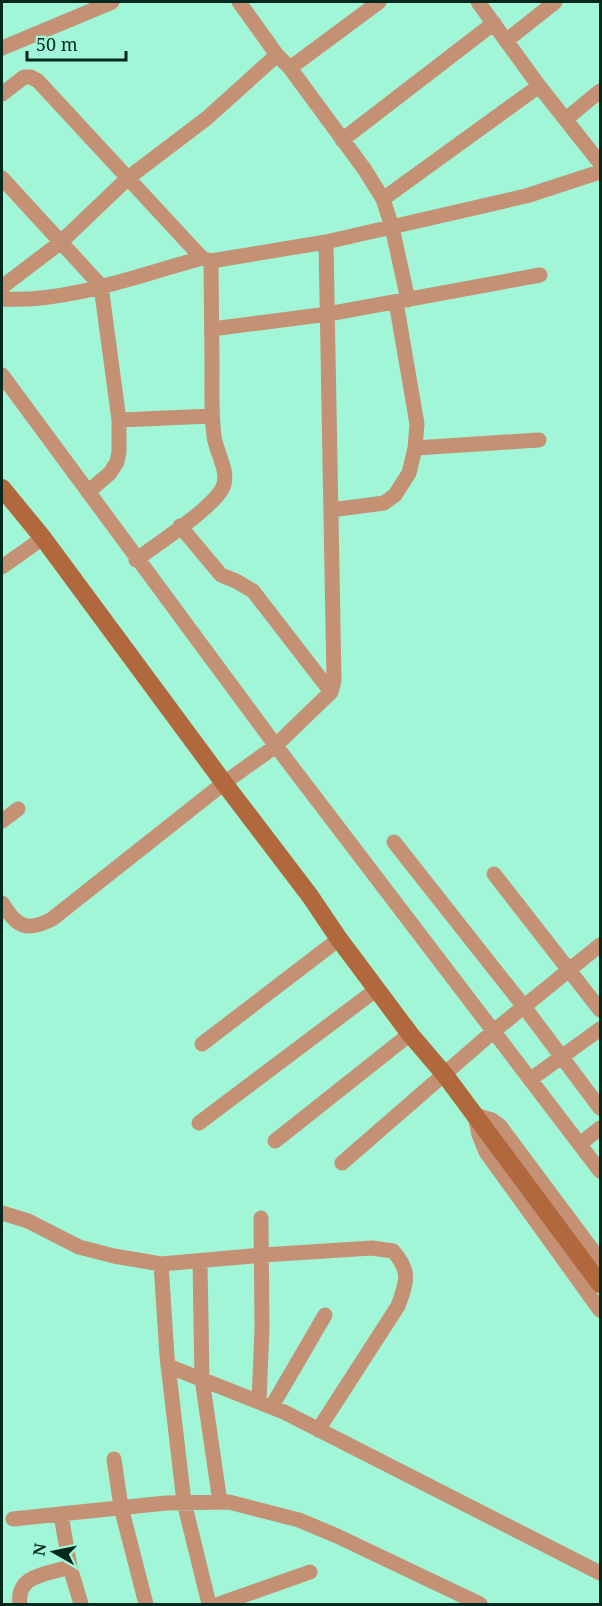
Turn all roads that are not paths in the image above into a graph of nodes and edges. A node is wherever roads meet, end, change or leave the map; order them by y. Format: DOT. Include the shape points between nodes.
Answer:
graph roads {
  1 [pos="111,2"];
  2 [pos="379,2"];
  3 [pos="477,2"];
  4 [pos="555,2"];
  5 [pos="243,3"];
  6 [pos="494,23"];
  7 [pos="507,40"];
  8 [pos="3,45"];
  9 [pos="277,55"];
  10 [pos="290,68"];
  11 [pos="539,86"];
  12 [pos="600,92"];
  13 [pos="2,94"];
  14 [pos="566,119"];
  15 [pos="342,141"];
  16 [pos="600,164"];
  17 [pos="600,172"];
  18 [pos="2,178"];
  19 [pos="128,178"];
  20 [pos="383,199"];
  21 [pos="392,227"];
  22 [pos="61,242"];
  23 [pos="326,242"];
  24 [pos="207,259"];
  25 [pos="540,275"];
  26 [pos="101,286"];
  27 [pos="2,287"];
  28 [pos="2,299"];
  29 [pos="402,301"];
  30 [pos="328,314"];
  31 [pos="212,329"];
  32 [pos="2,375"];
  33 [pos="212,416"];
  34 [pos="119,420"];
  35 [pos="539,440"];
  36 [pos="415,448"];
  37 [pos="2,488"];
  38 [pos="88,492"];
  39 [pos="331,510"];
  40 [pos="180,526"];
  41 [pos="43,538"];
  42 [pos="136,560"];
  43 [pos="2,567"];
  44 [pos="331,692"];
  45 [pos="274,747"];
  46 [pos="224,783"];
  47 [pos="18,809"];
  48 [pos="2,821"];
  49 [pos="394,842"];
  50 [pos="494,874"];
  51 [pos="2,903"];
  52 [pos="339,939"];
  53 [pos="600,945"];
  54 [pos="570,970"];
  55 [pos="377,989"];
  56 [pos="525,1008"];
  57 [pos="600,1010"];
  58 [pos="600,1029"];
  59 [pos="493,1033"];
  60 [pos="410,1034"];
  61 [pos="202,1044"];
  62 [pos="562,1057"];
  63 [pos="445,1075"];
  64 [pos="531,1079"];
  65 [pos="600,1108"];
  66 [pos="475,1115"];
  67 [pos="199,1124"];
  68 [pos="600,1128"];
  69 [pos="275,1141"];
  70 [pos="580,1144"];
  71 [pos="342,1163"];
  72 [pos="600,1171"];
  73 [pos="2,1213"];
  74 [pos="261,1218"];
  75 [pos="262,1255"];
  76 [pos="600,1260"];
  77 [pos="200,1261"];
  78 [pos="161,1264"];
  79 [pos="600,1284"];
  80 [pos="600,1310"];
  81 [pos="326,1315"];
  82 [pos="168,1366"];
  83 [pos="202,1379"];
  84 [pos="266,1403"];
  85 [pos="318,1430"];
  86 [pos="114,1459"];
  87 [pos="184,1502"];
  88 [pos="220,1502"];
  89 [pos="121,1507"];
  90 [pos="61,1515"];
  91 [pos="12,1519"];
  92 [pos="70,1568"];
  93 [pos="310,1572"];
  94 [pos="600,1573"];
  95 [pos="20,1605"];
  96 [pos="81,1605"];
  97 [pos="146,1605"];
  98 [pos="209,1605"];
  99 [pos="219,1605"];
  100 [pos="480,1605"];
  1 -- 8 [label="street"];
  2 -- 10 [label="street"];
  3 -- 6 [label="street"];
  4 -- 7 [label="street"];
  5 -- 9 [label="street"];
  6 -- 7 [label="street"];
  6 -- 15 [label="street"];
  7 -- 11 [label="street"];
  9 -- 10 [label="street"];
  9 -- 19 [label="street" via="207,118"];
  10 -- 15 [label="street"];
  11 -- 14 [label="street"];
  11 -- 20 [label="street"];
  12 -- 14 [label="street"];
  13 -- 19 [label="street" via="24,77 38,81"];
  14 -- 16 [label="street"];
  15 -- 20 [label="street"];
  17 -- 21 [label="street" via="526,196"];
  18 -- 22 [label="street"];
  19 -- 22 [label="street"];
  19 -- 24 [label="street"];
  20 -- 21 [label="street"];
  21 -- 23 [label="street"];
  21 -- 29 [label="street"];
  22 -- 26 [label="street"];
  22 -- 27 [label="street"];
  23 -- 24 [label="street"];
  23 -- 30 [label="street"];
  24 -- 26 [label="street"];
  24 -- 31 [label="street"];
  25 -- 29 [label="street"];
  26 -- 28 [label="street" via="62,296"];
  26 -- 34 [label="street"];
  29 -- 30 [label="street"];
  29 -- 36 [label="street" via="417,424"];
  30 -- 31 [label="street"];
  30 -- 39 [label="street"];
  31 -- 33 [label="street"];
  32 -- 38 [label="street"];
  33 -- 34 [label="street"];
  33 -- 40 [label="street" via="216,449 225,476 223,488"];
  34 -- 38 [label="street" via="117,462"];
  35 -- 36 [label="street"];
  36 -- 39 [label="street" via="409,473 384,504"];
  37 -- 41 [label="street"];
  38 -- 42 [label="street"];
  39 -- 44 [label="street"];
  40 -- 42 [label="street"];
  40 -- 44 [label="street" via="221,575 253,591"];
  41 -- 43 [label="street"];
  41 -- 46 [label="street"];
  42 -- 45 [label="street"];
  44 -- 45 [label="street"];
  45 -- 46 [label="street"];
  45 -- 59 [label="street"];
  46 -- 51 [label="street" via="38,927 17,922"];
  46 -- 52 [label="street"];
  47 -- 48 [label="street"];
  49 -- 56 [label="street"];
  50 -- 54 [label="street"];
  52 -- 55 [label="street"];
  52 -- 61 [label="street"];
  53 -- 54 [label="street"];
  54 -- 56 [label="street"];
  54 -- 57 [label="street"];
  55 -- 60 [label="street"];
  55 -- 67 [label="street"];
  56 -- 59 [label="street"];
  56 -- 62 [label="street"];
  58 -- 62 [label="street"];
  59 -- 63 [label="street"];
  59 -- 64 [label="street"];
  60 -- 63 [label="street"];
  60 -- 69 [label="street"];
  62 -- 64 [label="street"];
  62 -- 65 [label="street"];
  63 -- 66 [label="street"];
  63 -- 71 [label="street"];
  64 -- 70 [label="street"];
  66 -- 76 [label="street" via="500,1126"];
  66 -- 79 [label="street"];
  66 -- 80 [label="street" via="486,1152"];
  68 -- 70 [label="street"];
  70 -- 72 [label="street"];
  73 -- 78 [label="street" via="79,1246"];
  74 -- 75 [label="street"];
  75 -- 77 [label="street"];
  75 -- 84 [label="street"];
  75 -- 85 [label="street" via="383,1249 393,1251 402,1261 406,1285 398,1306"];
  77 -- 78 [label="street"];
  77 -- 83 [label="street"];
  78 -- 82 [label="street"];
  81 -- 84 [label="street"];
  82 -- 83 [label="street"];
  82 -- 87 [label="street"];
  83 -- 84 [label="street"];
  83 -- 88 [label="street"];
  84 -- 85 [label="street"];
  85 -- 94 [label="street"];
  86 -- 89 [label="street"];
  87 -- 88 [label="street"];
  87 -- 89 [label="street"];
  87 -- 98 [label="street"];
  88 -- 100 [label="street" via="254,1506 299,1520"];
  89 -- 90 [label="street"];
  89 -- 97 [label="street"];
  90 -- 91 [label="street"];
  90 -- 92 [label="street"];
  92 -- 95 [label="street" via="27,1581 21,1586"];
  92 -- 96 [label="street"];
  93 -- 99 [label="street"];
}
